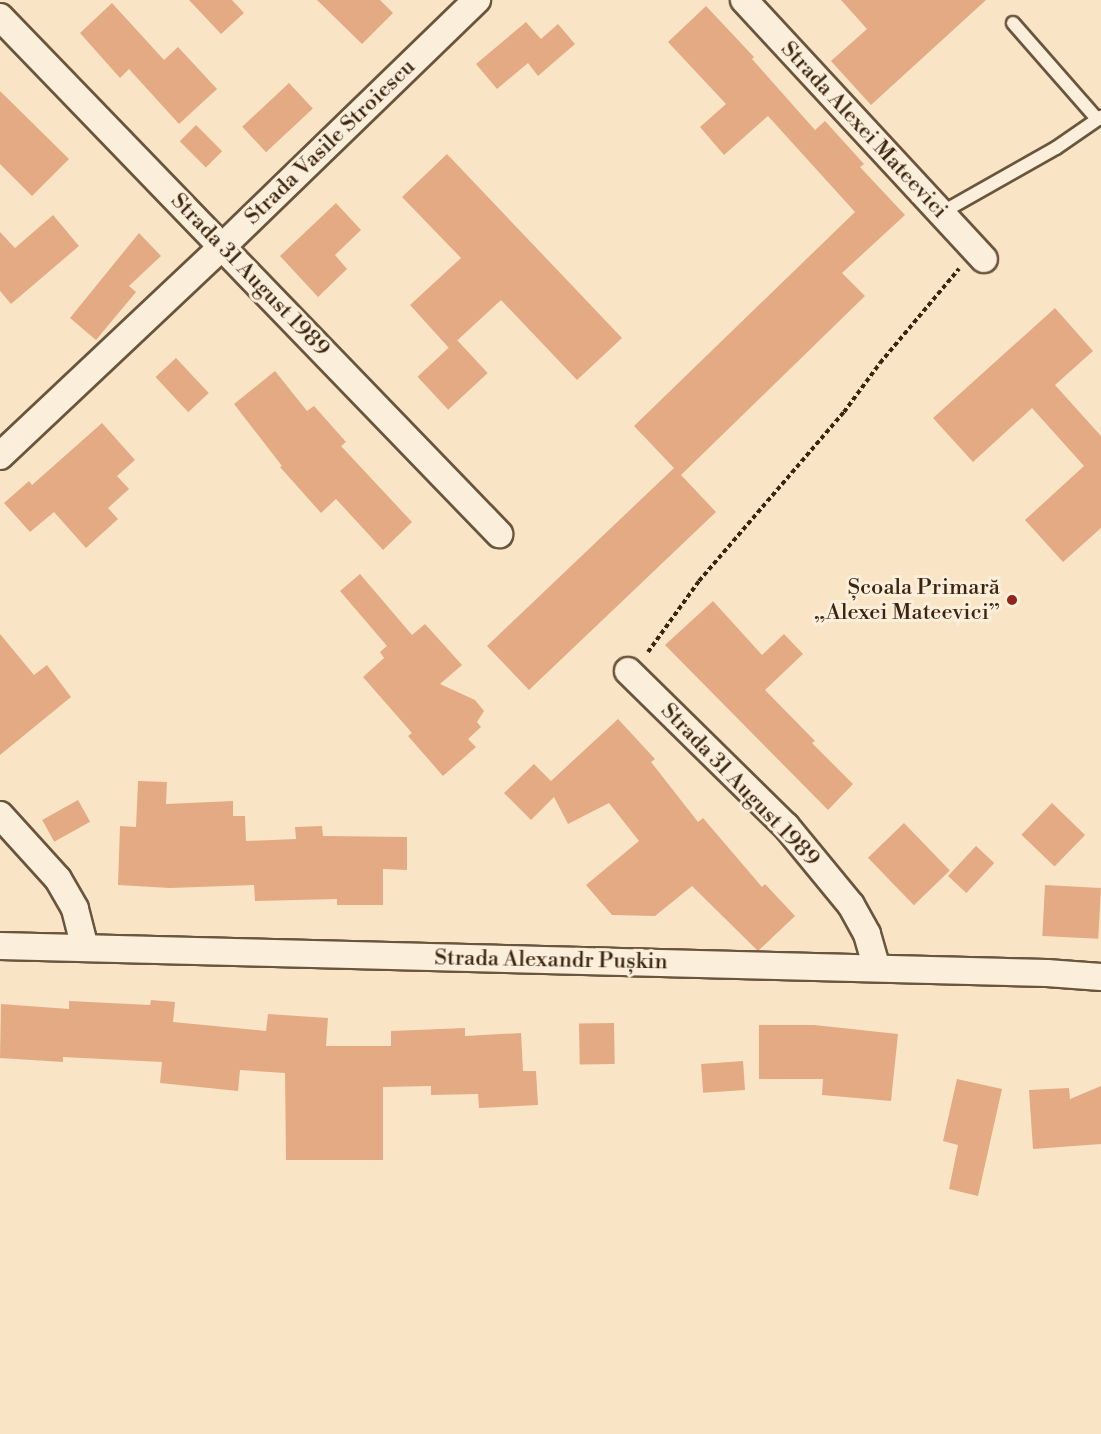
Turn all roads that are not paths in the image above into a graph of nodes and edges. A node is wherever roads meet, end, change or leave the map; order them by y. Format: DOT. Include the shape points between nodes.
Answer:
graph roads {
  1 [pos="477,0"];
  2 [pos="744,0"];
  3 [pos="0,17"];
  4 [pos="1012,23"];
  5 [pos="1099,118"];
  6 [pos="941,213"];
  7 [pos="223,246"];
  8 [pos="980,255"];
  9 [pos="0,456"];
  10 [pos="499,534"];
  11 [pos="630,673"];
  12 [pos="0,815"];
  13 [pos="0,946"];
  14 [pos="84,948"];
  15 [pos="878,968"];
  16 [pos="1101,977"];
  1 -- 7 [label="street, Strada Vasile Stroiescu"];
  2 -- 6 [label="street, Strada Alexei Mateevici"];
  3 -- 7 [label="street, Strada 31 August 1989"];
  4 -- 5 [label="lane"];
  5 -- 6 [label="lane" via="1056,148"];
  6 -- 8 [label="street, Strada Alexei Mateevici"];
  7 -- 9 [label="street, Strada Vasile Stroiescu"];
  7 -- 10 [label="street, Strada 31 August 1989"];
  11 -- 15 [label="street, Strada 31 August 1989" via="786,826 851,905 867,934"];
  12 -- 14 [label="street" via="58,879 75,909"];
  13 -- 14 [label="street, Strada Alexandr Pușkin"];
  14 -- 15 [label="street, Strada Alexandr Pușkin"];
  15 -- 16 [label="street, Strada Alexandr Pușkin"];
}
